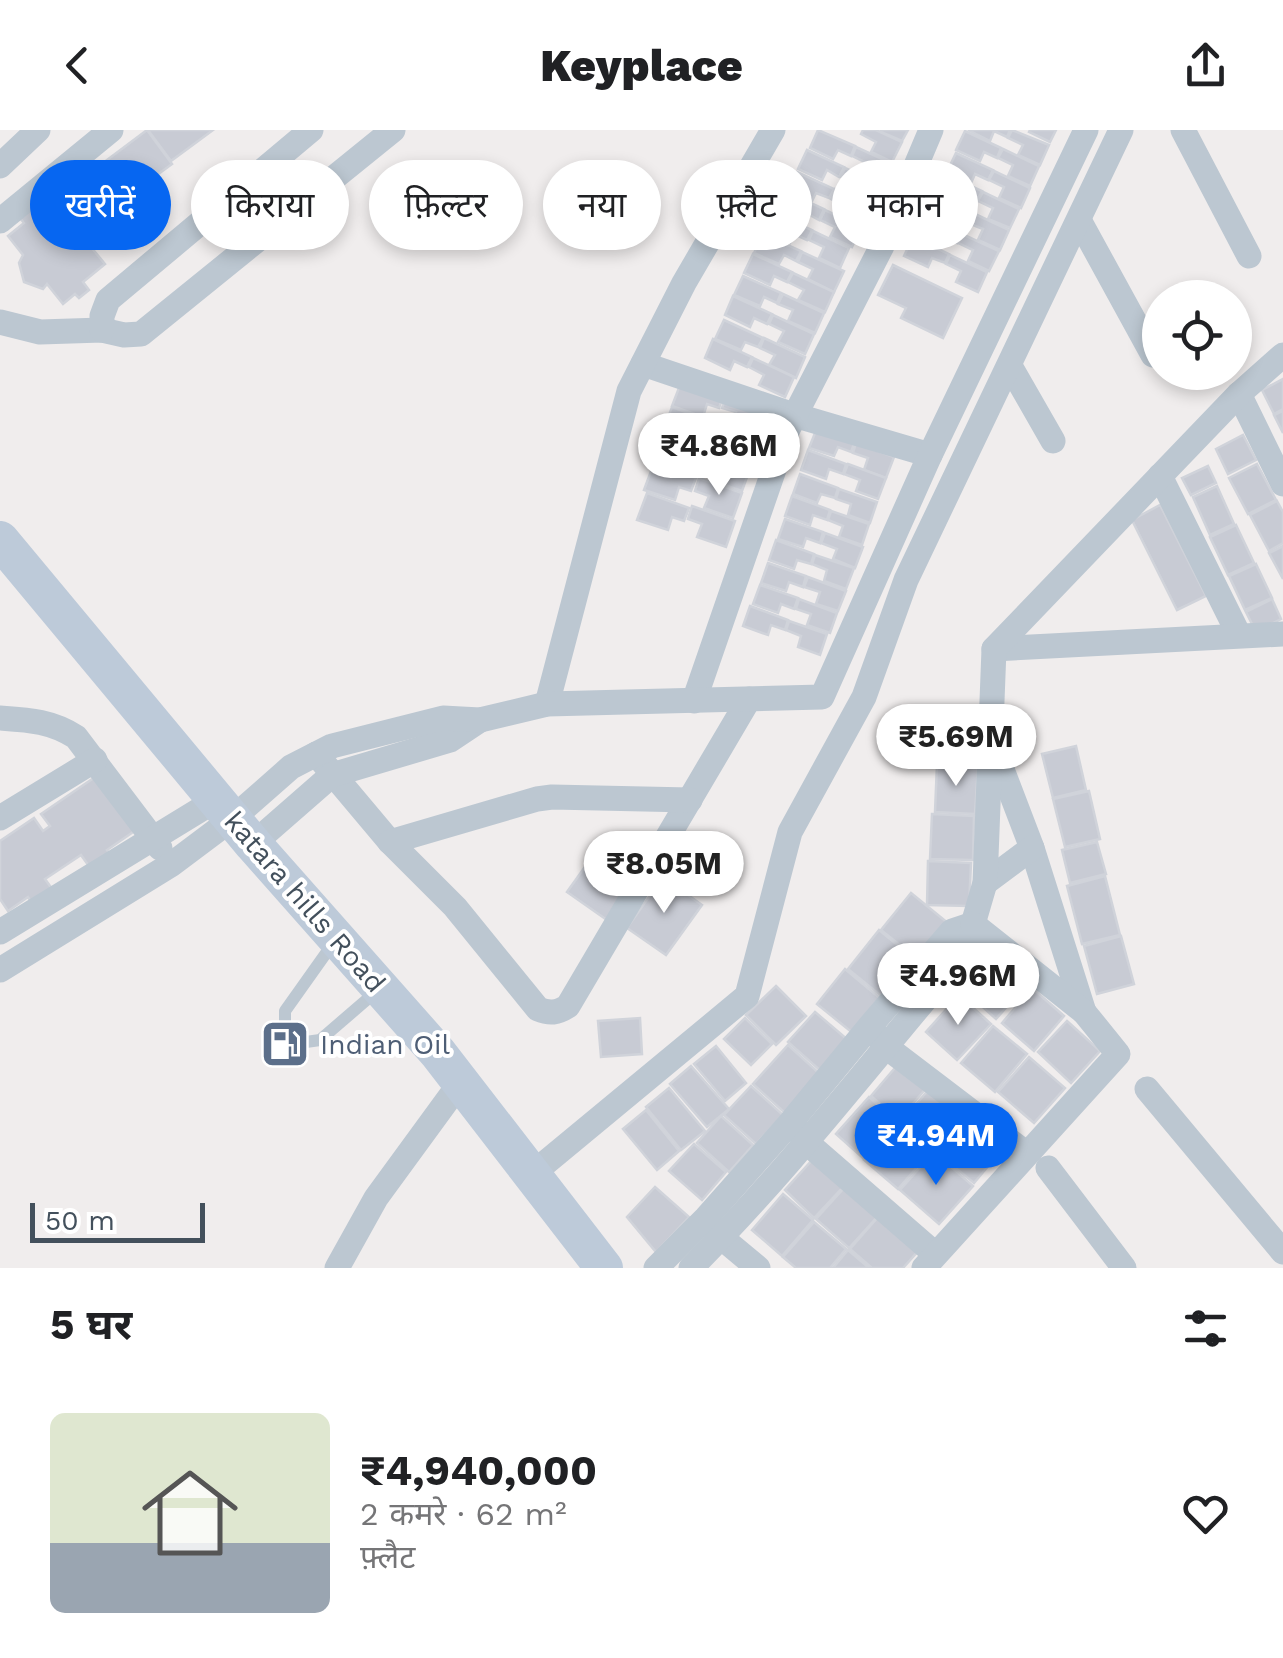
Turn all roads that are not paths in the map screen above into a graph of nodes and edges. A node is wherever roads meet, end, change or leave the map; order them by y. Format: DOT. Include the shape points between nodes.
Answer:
graph roads {
  1 [pos="38,130"];
  2 [pos="111,130"];
  3 [pos="312,130"];
  4 [pos="393,130"];
  5 [pos="773,130"];
  6 [pos="931,130"];
  7 [pos="1086,130"];
  8 [pos="1121,130"];
  9 [pos="1183,130"];
  10 [pos="0,166"];
  11 [pos="1079,220"];
  12 [pos="0,221"];
  13 [pos="1250,256"];
  14 [pos="0,323"];
  15 [pos="102,330"];
  16 [pos="1142,335"];
  17 [pos="1283,355"];
  18 [pos="643,364"];
  19 [pos="1010,366"];
  20 [pos="1239,394"];
  21 [pos="794,415"];
  22 [pos="1053,441"];
  23 [pos="930,455"];
  24 [pos="1160,476"];
  25 [pos="1283,484"];
  26 [pos="0,540"];
  27 [pos="1283,634"];
  28 [pos="1239,635"];
  29 [pos="994,649"];
  30 [pos="749,699"];
  31 [pos="694,700"];
  32 [pos="546,704"];
  33 [pos="0,718"];
  34 [pos="480,720"];
  35 [pos="990,738"];
  36 [pos="316,754"];
  37 [pos="95,760"];
  38 [pos="332,775"];
  39 [pos="690,800"];
  40 [pos="0,818"];
  41 [pos="234,821"];
  42 [pos="153,838"];
  43 [pos="390,842"];
  44 [pos="1032,848"];
  45 [pos="172,864"];
  46 [pos="985,883"];
  47 [pos="972,924"];
  48 [pos="0,932"];
  49 [pos="337,938"];
  50 [pos="0,970"];
  51 [pos="380,988"];
  52 [pos="1084,1012"];
  53 [pos="878,1036"];
  54 [pos="460,1084"];
  55 [pos="1147,1089"];
  56 [pos="798,1132"];
  57 [pos="1038,1161"];
  58 [pos="532,1174"];
  59 [pos="714,1228"];
  60 [pos="1283,1252"];
  61 [pos="930,1261"];
  62 [pos="337,1268"];
  63 [pos="604,1268"];
  64 [pos="656,1268"];
  65 [pos="692,1268"];
  66 [pos="758,1268"];
  67 [pos="1124,1268"];
  1 -- 10 [label="street"];
  2 -- 12 [label="street"];
  3 -- 15 [label="street" via="108,300"];
  4 -- 15 [label="street" via="141,334"];
  5 -- 18 [label="street"];
  6 -- 21 [label="street" via="882,246"];
  7 -- 23 [label="street"];
  8 -- 11 [label="street"];
  9 -- 13 [label="street"];
  11 -- 16 [label="street"];
  11 -- 19 [label="street"];
  14 -- 15 [label="street" via="40,332"];
  17 -- 20 [label="street"];
  18 -- 21 [label="street"];
  18 -- 32 [label="street" via="629,391"];
  19 -- 22 [label="street"];
  19 -- 58 [label="street" via="906,580 864,696 790,832 747,996"];
  20 -- 24 [label="street"];
  20 -- 25 [label="street"];
  21 -- 23 [label="street"];
  21 -- 31 [label="street"];
  23 -- 30 [label="street" via="822,698"];
  24 -- 28 [label="street"];
  24 -- 29 [label="street"];
  26 -- 41 [label="main road, katara hills Road"];
  27 -- 28 [label="street"];
  28 -- 29 [label="street"];
  29 -- 35 [label="street"];
  30 -- 31 [label="street"];
  30 -- 39 [label="street"];
  31 -- 32 [label="street"];
  32 -- 34 [label="street"];
  33 -- 37 [label="street" via="58,726"];
  34 -- 36 [label="street" via="443,718"];
  34 -- 38 [label="street" via="450,740"];
  35 -- 44 [label="street"];
  35 -- 46 [label="street"];
  36 -- 38 [label="street"];
  36 -- 41 [label="street" via="291,767"];
  37 -- 40 [label="street"];
  37 -- 42 [label="street"];
  38 -- 41 [label="street"];
  38 -- 43 [label="street"];
  39 -- 43 [label="street" via="537,798"];
  39 -- 43 [label="street" via="559,1012 538,1009 455,907"];
  41 -- 42 [label="street"];
  41 -- 45 [label="street"];
  41 -- 49 [label="main road, katara hills Road"];
  42 -- 45 [label="street"];
  42 -- 48 [label="street"];
  44 -- 46 [label="street"];
  44 -- 52 [label="street"];
  45 -- 50 [label="street"];
  46 -- 47 [label="street"];
  47 -- 52 [label="street"];
  47 -- 53 [label="street" via="952,931"];
  49 -- 51 [label="main road, katara hills Road"];
  49 -- 51 [label="lane" via="285,1011 289,1034 298,1041 320,1040"];
  51 -- 54 [label="main road, katara hills Road"];
  52 -- 57 [label="street" via="1118,1054"];
  53 -- 56 [label="street"];
  53 -- 57 [label="street"];
  54 -- 58 [label="main road, katara hills Road"];
  54 -- 62 [label="street" via="376,1198"];
  55 -- 60 [label="street"];
  56 -- 59 [label="street"];
  56 -- 61 [label="street"];
  57 -- 61 [label="street"];
  57 -- 67 [label="street"];
  58 -- 63 [label="main road, katara hills Road"];
  59 -- 64 [label="street"];
  59 -- 65 [label="street"];
  59 -- 66 [label="street"];
}
